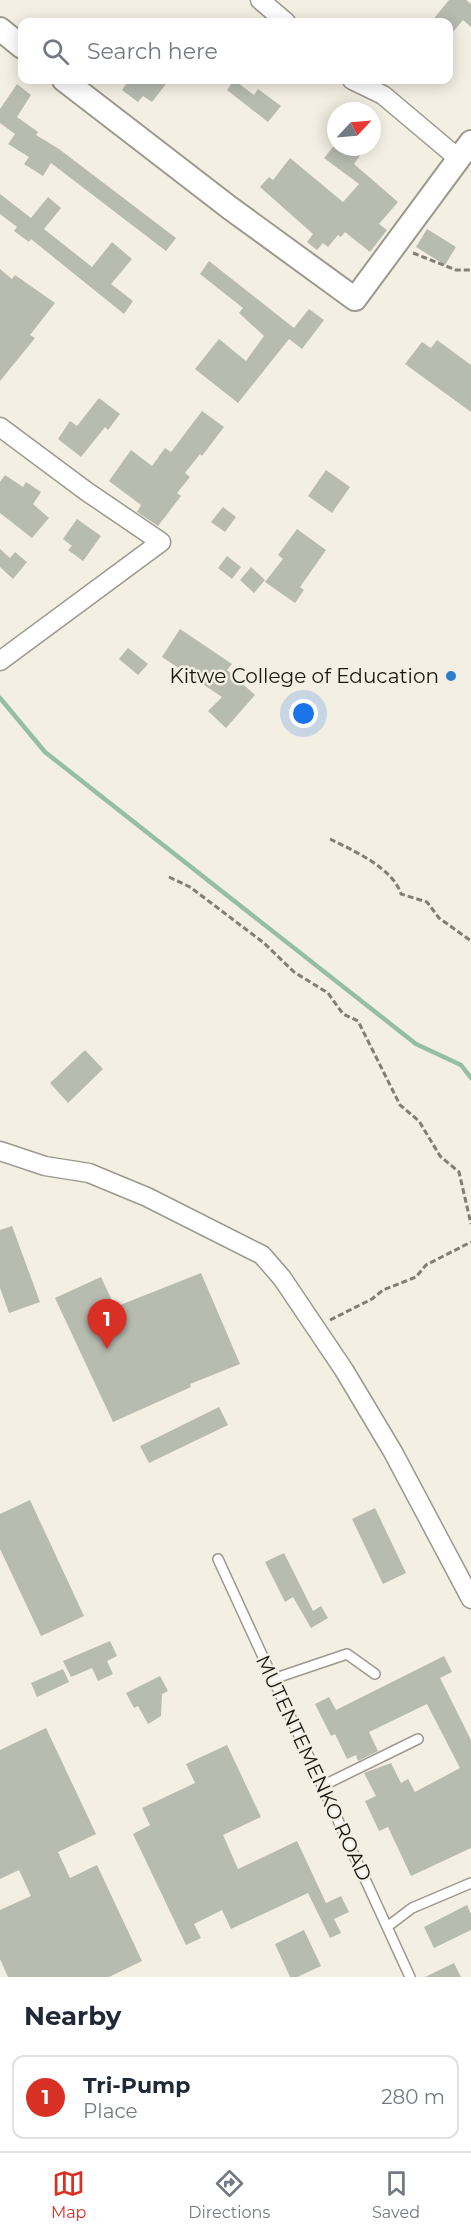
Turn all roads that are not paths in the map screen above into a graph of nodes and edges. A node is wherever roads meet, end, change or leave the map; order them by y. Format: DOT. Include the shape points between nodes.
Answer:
graph roads {
  1 [pos="260,0"];
  2 [pos="281,18"];
  3 [pos="0,29"];
  4 [pos="18,44"];
  5 [pos="69,84"];
  6 [pos="360,84"];
  7 [pos="465,150"];
  8 [pos="0,427"];
  9 [pos="0,661"];
  10 [pos="0,1151"];
  11 [pos="218,1559"];
  12 [pos="471,1599"];
  13 [pos="375,1674"];
  14 [pos="273,1679"];
  15 [pos="418,1740"];
  16 [pos="322,1786"];
  17 [pos="471,1882"];
  18 [pos="387,1927"];
  19 [pos="410,1977"];
  1 -- 2 [label="street"];
  3 -- 4 [label="street"];
  5 -- 7 [label="street" via="356,299"];
  6 -- 7 [label="street"];
  8 -- 9 [label="street" via="161,542"];
  10 -- 12 [label="street" via="45,1166 89,1173 147,1197 262,1255 314,1324 393,1452"];
  11 -- 14 [label="lane, MUTENTEMENKO ROAD"];
  13 -- 14 [label="lane" via="346,1654"];
  14 -- 16 [label="lane, MUTENTEMENKO ROAD"];
  15 -- 16 [label="lane"];
  16 -- 18 [label="lane, MUTENTEMENKO ROAD"];
  17 -- 18 [label="lane" via="412,1908"];
  18 -- 19 [label="lane, MUTENTEMENKO ROAD"];
}
